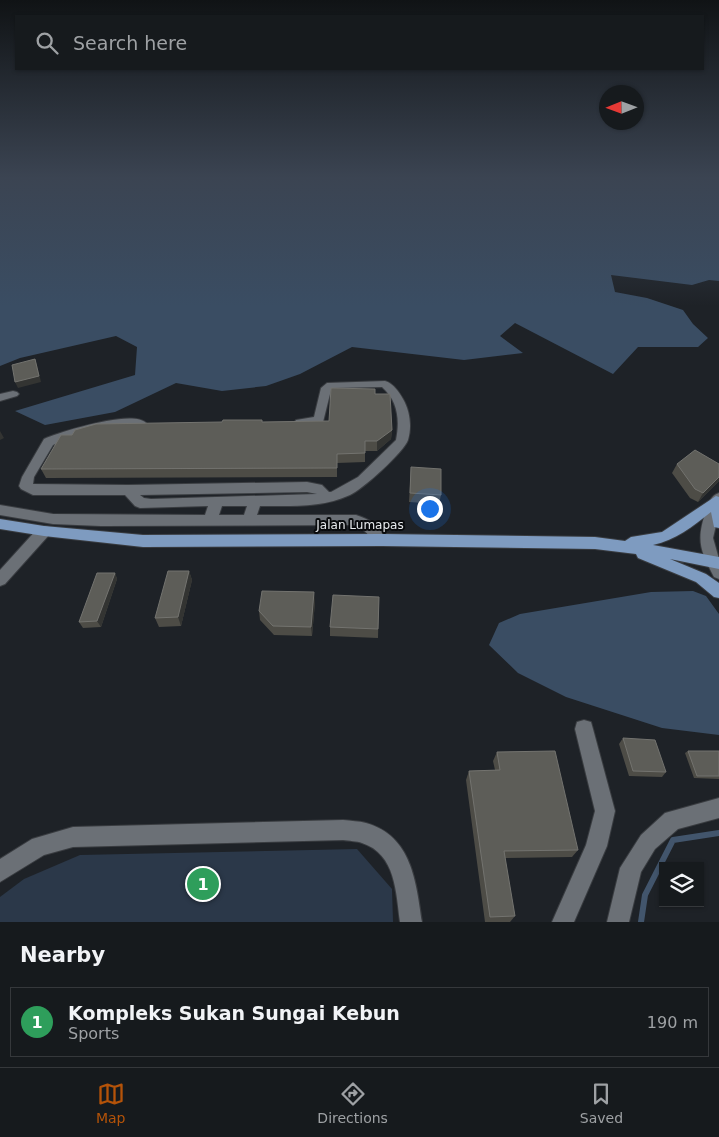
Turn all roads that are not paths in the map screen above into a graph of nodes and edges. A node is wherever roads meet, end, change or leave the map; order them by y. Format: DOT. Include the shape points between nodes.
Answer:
graph roads {
  1 [pos="13,394"];
  2 [pos="0,398"];
  3 [pos="150,423"];
  4 [pos="284,423"];
  5 [pos="128,490"];
  6 [pos="325,498"];
  7 [pos="217,500"];
  8 [pos="717,500"];
  9 [pos="255,501"];
  10 [pos="0,510"];
  11 [pos="249,520"];
  12 [pos="210,521"];
  13 [pos="719,523"];
  14 [pos="0,524"];
  15 [pos="44,531"];
  16 [pos="382,540"];
  17 [pos="620,545"];
  18 [pos="717,566"];
  19 [pos="0,580"];
  20 [pos="719,592"];
  21 [pos="584,729"];
  22 [pos="719,808"];
  23 [pos="0,871"];
  24 [pos="411,922"];
  25 [pos="563,922"];
  26 [pos="618,922"];
  1 -- 2 [label="street"];
  3 -- 5 [label="street" via="103,425 48,442 26,486 33,490"];
  4 -- 6 [label="street" via="319,420 326,388 330,385 384,384 402,405 402,441 357,484"];
  5 -- 6 [label="street" via="307,487 318,488"];
  5 -- 7 [label="street" via="140,503"];
  6 -- 9 [label="street"];
  7 -- 9 [label="street"];
  7 -- 12 [label="street"];
  8 -- 13 [label="main road"];
  8 -- 17 [label="main road" via="665,537"];
  8 -- 18 [label="street" via="705,536 706,546"];
  9 -- 11 [label="street"];
  10 -- 12 [label="street" via="53,519"];
  11 -- 12 [label="street"];
  11 -- 16 [label="street" via="356,520 365,523"];
  14 -- 15 [label="main road, Jalan Lumapas"];
  15 -- 16 [label="main road, Jalan Lumapas" via="143,541"];
  15 -- 19 [label="street"];
  16 -- 17 [label="main road, Jalan Lumapas"];
  17 -- 18 [label="main road, Jalan Lumapas"];
  17 -- 20 [label="main road" via="682,568"];
  21 -- 25 [label="street" via="605,811 596,846"];
  22 -- 26 [label="street" via="672,820 648,842 631,868"];
  23 -- 24 [label="street" via="39,846 73,837 351,831 366,833 390,848 404,874"];
}
